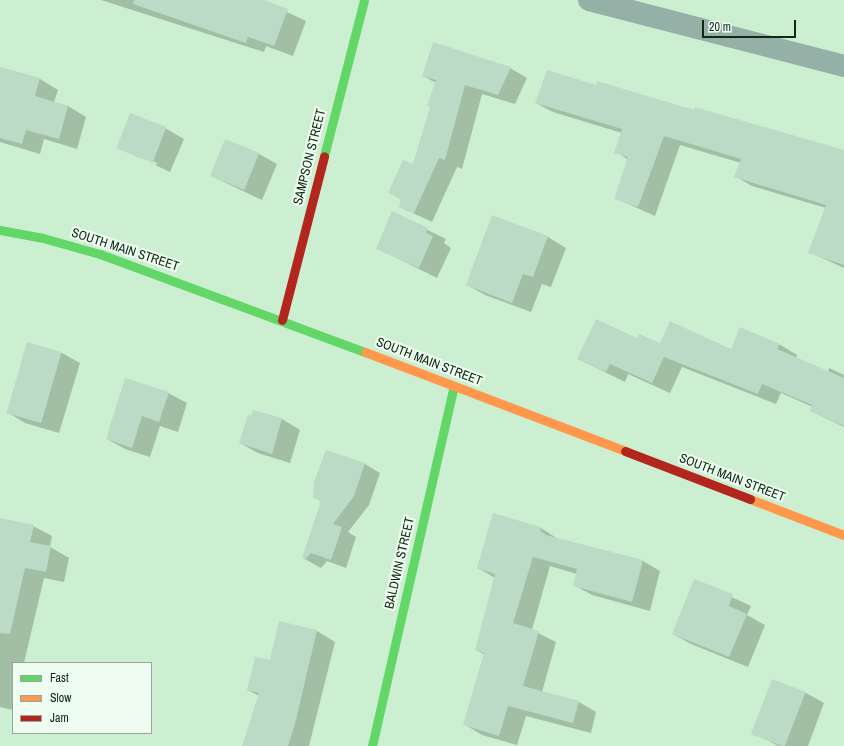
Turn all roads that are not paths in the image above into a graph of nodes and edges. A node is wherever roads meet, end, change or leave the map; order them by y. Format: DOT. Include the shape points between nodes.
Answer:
graph roads {
  1 [pos="364,0"];
  2 [pos="589,0"];
  3 [pos="844,66"];
  4 [pos="0,230"];
  5 [pos="282,320"];
  6 [pos="454,386"];
  7 [pos="844,535"];
  8 [pos="372,746"];
  1 -- 5 [label="street, SAMPSON STREET"];
  2 -- 3 [label="street"];
  4 -- 5 [label="street, SOUTH MAIN STREET" via="43,238 100,254"];
  5 -- 6 [label="street, SOUTH MAIN STREET"];
  6 -- 7 [label="street, SOUTH MAIN STREET"];
  6 -- 8 [label="street, BALDWIN STREET"];
}
